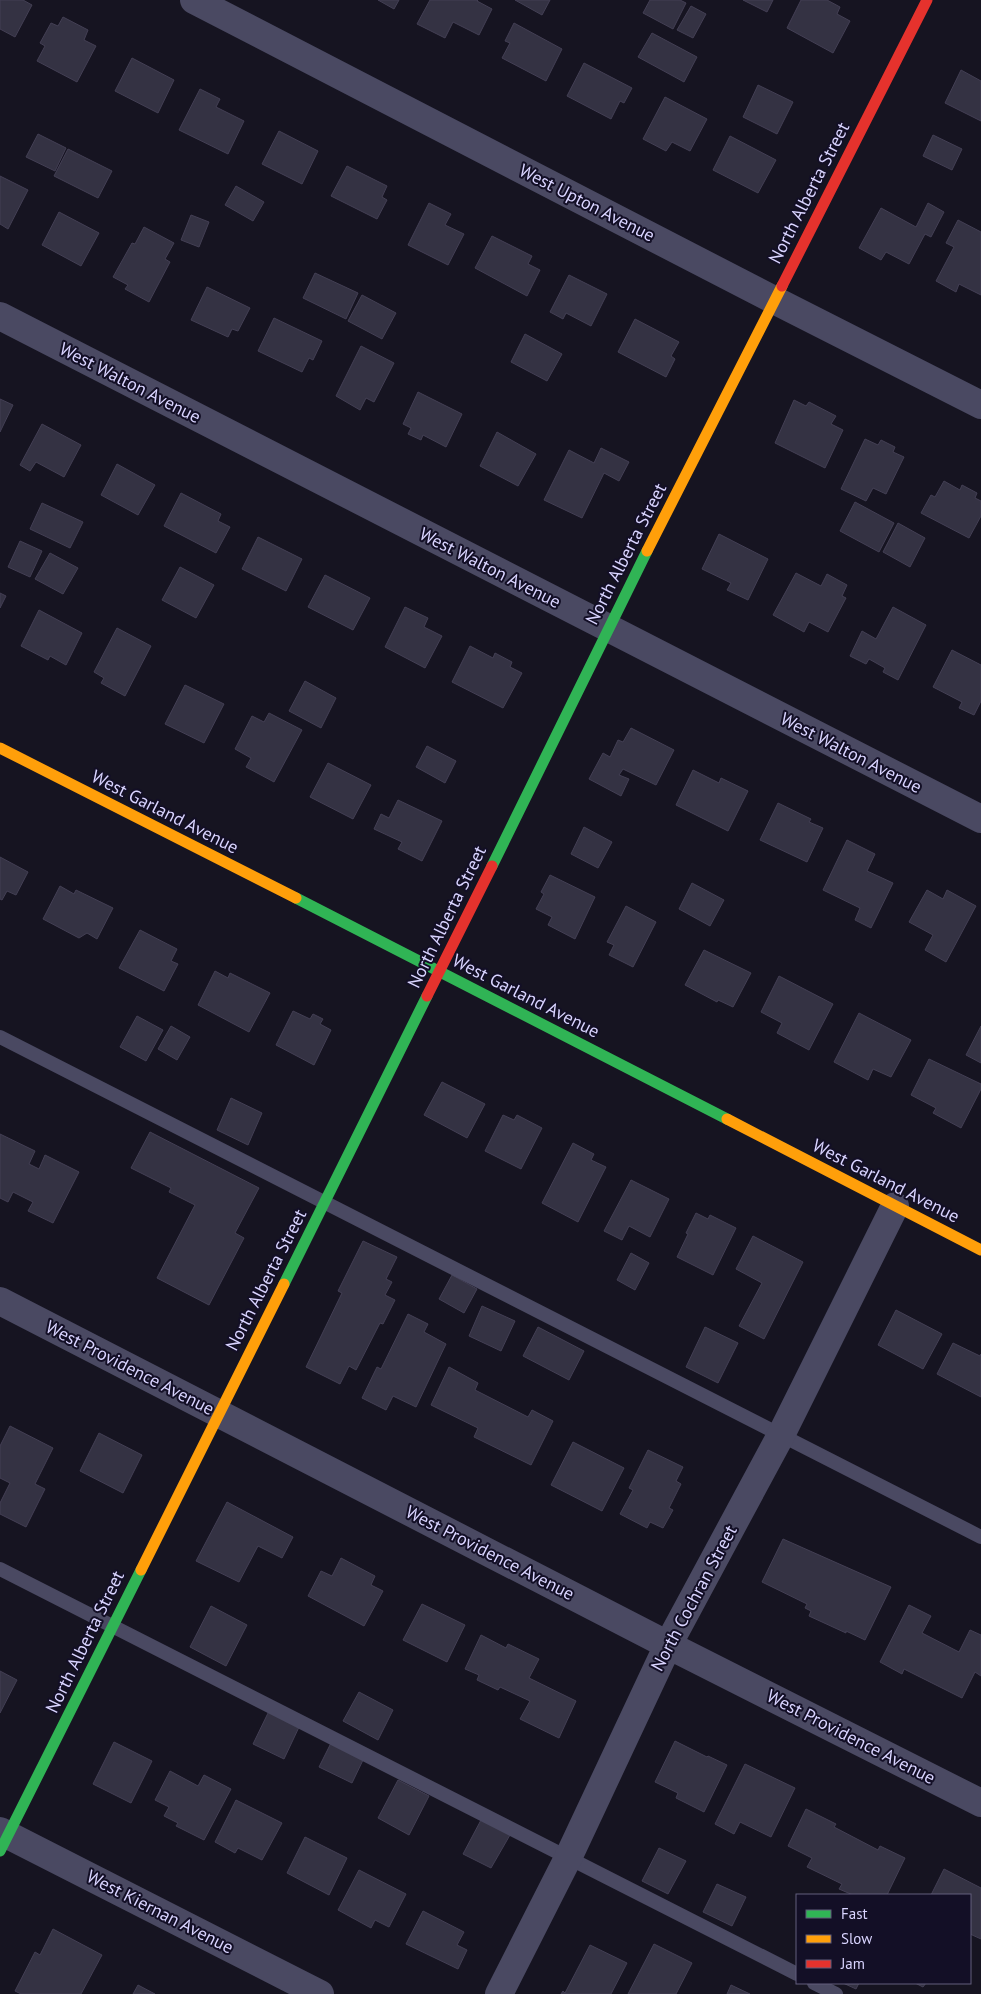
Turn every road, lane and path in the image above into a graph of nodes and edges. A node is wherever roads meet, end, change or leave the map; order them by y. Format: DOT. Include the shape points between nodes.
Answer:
graph roads {
  1 [pos="194,0"];
  2 [pos="927,0"];
  3 [pos="774,300"];
  4 [pos="0,316"];
  5 [pos="981,405"];
  6 [pos="608,628"];
  7 [pos="0,748"];
  8 [pos="981,820"];
  9 [pos="440,971"];
  10 [pos="0,1037"];
  11 [pos="324,1203"];
  12 [pos="895,1206"];
  13 [pos="981,1250"];
  14 [pos="0,1301"];
  15 [pos="219,1413"];
  16 [pos="780,1435"];
  17 [pos="981,1538"];
  18 [pos="0,1569"];
  19 [pos="112,1626"];
  20 [pos="668,1645"];
  21 [pos="981,1803"];
  22 [pos="3,1839"];
  23 [pos="568,1858"];
  24 [pos="796,1973"];
  25 [pos="816,1984"];
  26 [pos="320,1994"];
  27 [pos="499,1994"];
  28 [pos="836,1994"];
  1 -- 3 [label="street, West Upton Avenue"];
  2 -- 3 [label="main road, North Alberta Street"];
  3 -- 5 [label="street, West Upton Avenue"];
  3 -- 6 [label="main road, North Alberta Street"];
  4 -- 6 [label="street, West Walton Avenue"];
  6 -- 8 [label="street, West Walton Avenue"];
  6 -- 9 [label="main road, North Alberta Street"];
  7 -- 9 [label="main road, West Garland Avenue"];
  9 -- 11 [label="main road, North Alberta Street"];
  9 -- 12 [label="main road, West Garland Avenue"];
  10 -- 11 [label="lane"];
  11 -- 15 [label="main road, North Alberta Street"];
  11 -- 16 [label="lane"];
  12 -- 13 [label="main road, West Garland Avenue"];
  12 -- 16 [label="street, North Cochran Street"];
  14 -- 15 [label="street, West Providence Avenue"];
  15 -- 19 [label="main road, North Alberta Street"];
  15 -- 20 [label="street, West Providence Avenue"];
  16 -- 17 [label="lane"];
  16 -- 20 [label="street, North Cochran Street"];
  18 -- 19 [label="lane"];
  19 -- 22 [label="main road, North Alberta Street"];
  19 -- 23 [label="lane"];
  20 -- 21 [label="street, West Providence Avenue"];
  20 -- 23 [label="street, North Cochran Street"];
  22 -- 26 [label="street, West Kiernan Avenue"];
  23 -- 24 [label="lane"];
  23 -- 27 [label="street, North Cochran Street"];
  25 -- 28 [label="lane"];
}
